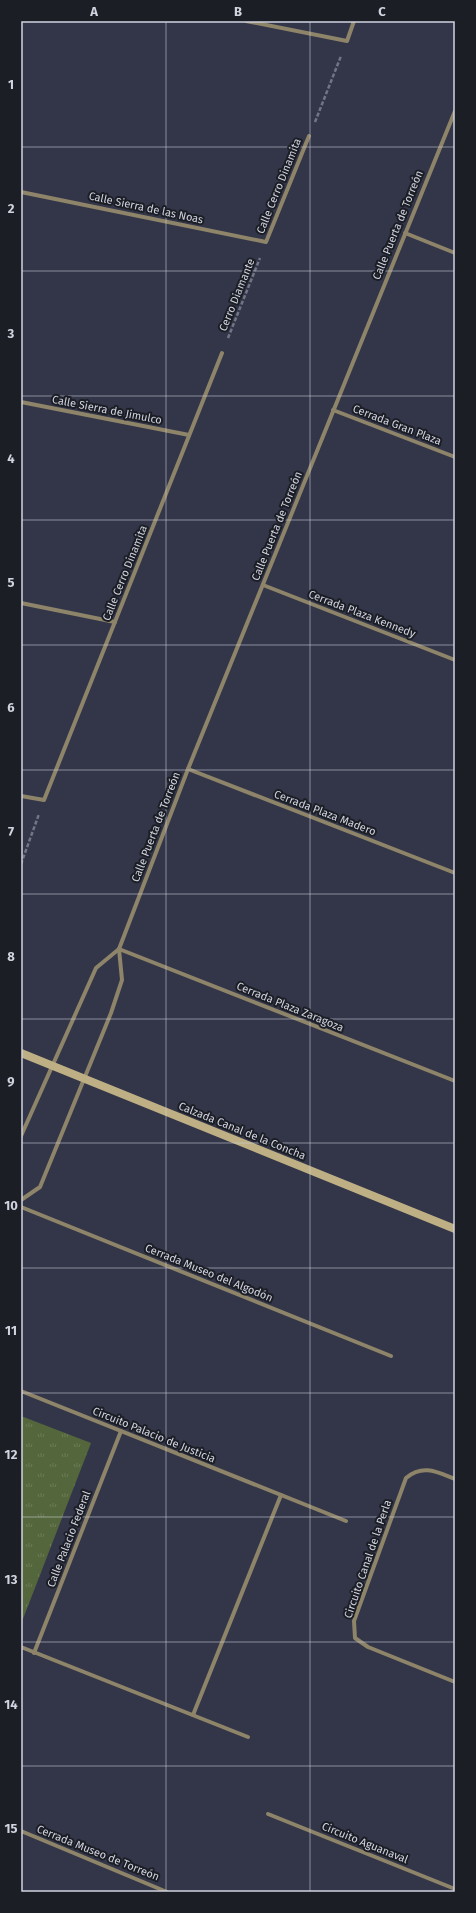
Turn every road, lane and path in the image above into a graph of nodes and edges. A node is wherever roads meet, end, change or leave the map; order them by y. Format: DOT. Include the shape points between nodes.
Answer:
graph roads {
  1 [pos="246,21"];
  2 [pos="354,21"];
  3 [pos="347,41"];
  4 [pos="455,111"];
  5 [pos="309,136"];
  6 [pos="21,192"];
  7 [pos="405,233"];
  8 [pos="266,242"];
  9 [pos="455,253"];
  10 [pos="222,353"];
  11 [pos="21,402"];
  12 [pos="333,410"];
  13 [pos="189,435"];
  14 [pos="455,457"];
  15 [pos="263,585"];
  16 [pos="21,603"];
  17 [pos="115,622"];
  18 [pos="455,660"];
  19 [pos="188,769"];
  20 [pos="21,796"];
  21 [pos="44,800"];
  22 [pos="21,864"];
  23 [pos="455,873"];
  24 [pos="119,949"];
  25 [pos="21,1053"];
  26 [pos="52,1065"];
  27 [pos="84,1079"];
  28 [pos="455,1081"];
  29 [pos="21,1136"];
  30 [pos="21,1200"];
  31 [pos="21,1207"];
  32 [pos="455,1229"];
  33 [pos="391,1356"];
  34 [pos="21,1391"];
  35 [pos="121,1431"];
  36 [pos="455,1479"];
  37 [pos="281,1495"];
  38 [pos="346,1521"];
  39 [pos="21,1648"];
  40 [pos="34,1653"];
  41 [pos="455,1682"];
  42 [pos="193,1715"];
  43 [pos="248,1737"];
  44 [pos="268,1814"];
  45 [pos="21,1831"];
  46 [pos="455,1889"];
  47 [pos="168,1892"];
  1 -- 3 [label="street"];
  2 -- 3 [label="street"];
  3 -- 5 [label="path"];
  4 -- 7 [label="street, Calle Puerta de Torreón"];
  5 -- 8 [label="street, Calle Cerro Dinamita"];
  6 -- 8 [label="street, Calle Sierra de las Noas"];
  7 -- 9 [label="street"];
  7 -- 12 [label="street, Calle Puerta de Torreón"];
  8 -- 10 [label="path, Cerro Diamante"];
  10 -- 13 [label="street, Calle Cerro Dinamita"];
  11 -- 13 [label="street, Calle Sierra de Jimulco"];
  12 -- 14 [label="street, Cerrada Gran Plaza"];
  12 -- 15 [label="street, Calle Puerta de Torreón"];
  13 -- 17 [label="street, Calle Cerro Dinamita"];
  15 -- 18 [label="street, Cerrada Plaza Kennedy"];
  15 -- 19 [label="street, Calle Puerta de Torreón"];
  16 -- 17 [label="street"];
  17 -- 21 [label="street, Calle Cerro Dinamita"];
  19 -- 23 [label="street, Cerrada Plaza Madero"];
  19 -- 24 [label="street, Calle Puerta de Torreón"];
  20 -- 21 [label="street"];
  21 -- 22 [label="path"];
  24 -- 26 [label="street, Calle Puerta de Torreón" via="96,968"];
  24 -- 27 [label="street, Calle Puerta de Torreón" via="122,980"];
  24 -- 28 [label="street, Cerrada Plaza Zaragoza"];
  25 -- 26 [label="street, Calzada Canal de la Concha"];
  26 -- 27 [label="street, Calzada Canal de la Concha"];
  26 -- 29 [label="street, Calle Puerta de Torreón"];
  27 -- 30 [label="street, Calle Puerta de Torreón" via="40,1187"];
  27 -- 32 [label="street, Calzada Canal de la Concha"];
  31 -- 33 [label="street, Cerrada Museo del Algodón"];
  34 -- 35 [label="street, Circuito Palacio de Justicia"];
  35 -- 37 [label="street, Circuito Palacio de Justicia"];
  35 -- 40 [label="street, Calle Palacio Federal"];
  36 -- 41 [label="street, Circuito Canal de la Perla" via="433,1471 414,1471 406,1478 354,1621 355,1638 368,1647"];
  37 -- 38 [label="street, Circuito Palacio de Justicia"];
  37 -- 42 [label="street"];
  39 -- 40 [label="street"];
  40 -- 42 [label="street"];
  42 -- 43 [label="street"];
  44 -- 46 [label="street, Circuito Aguanaval"];
  45 -- 47 [label="street, Cerrada Museo de Torreón"];
}
